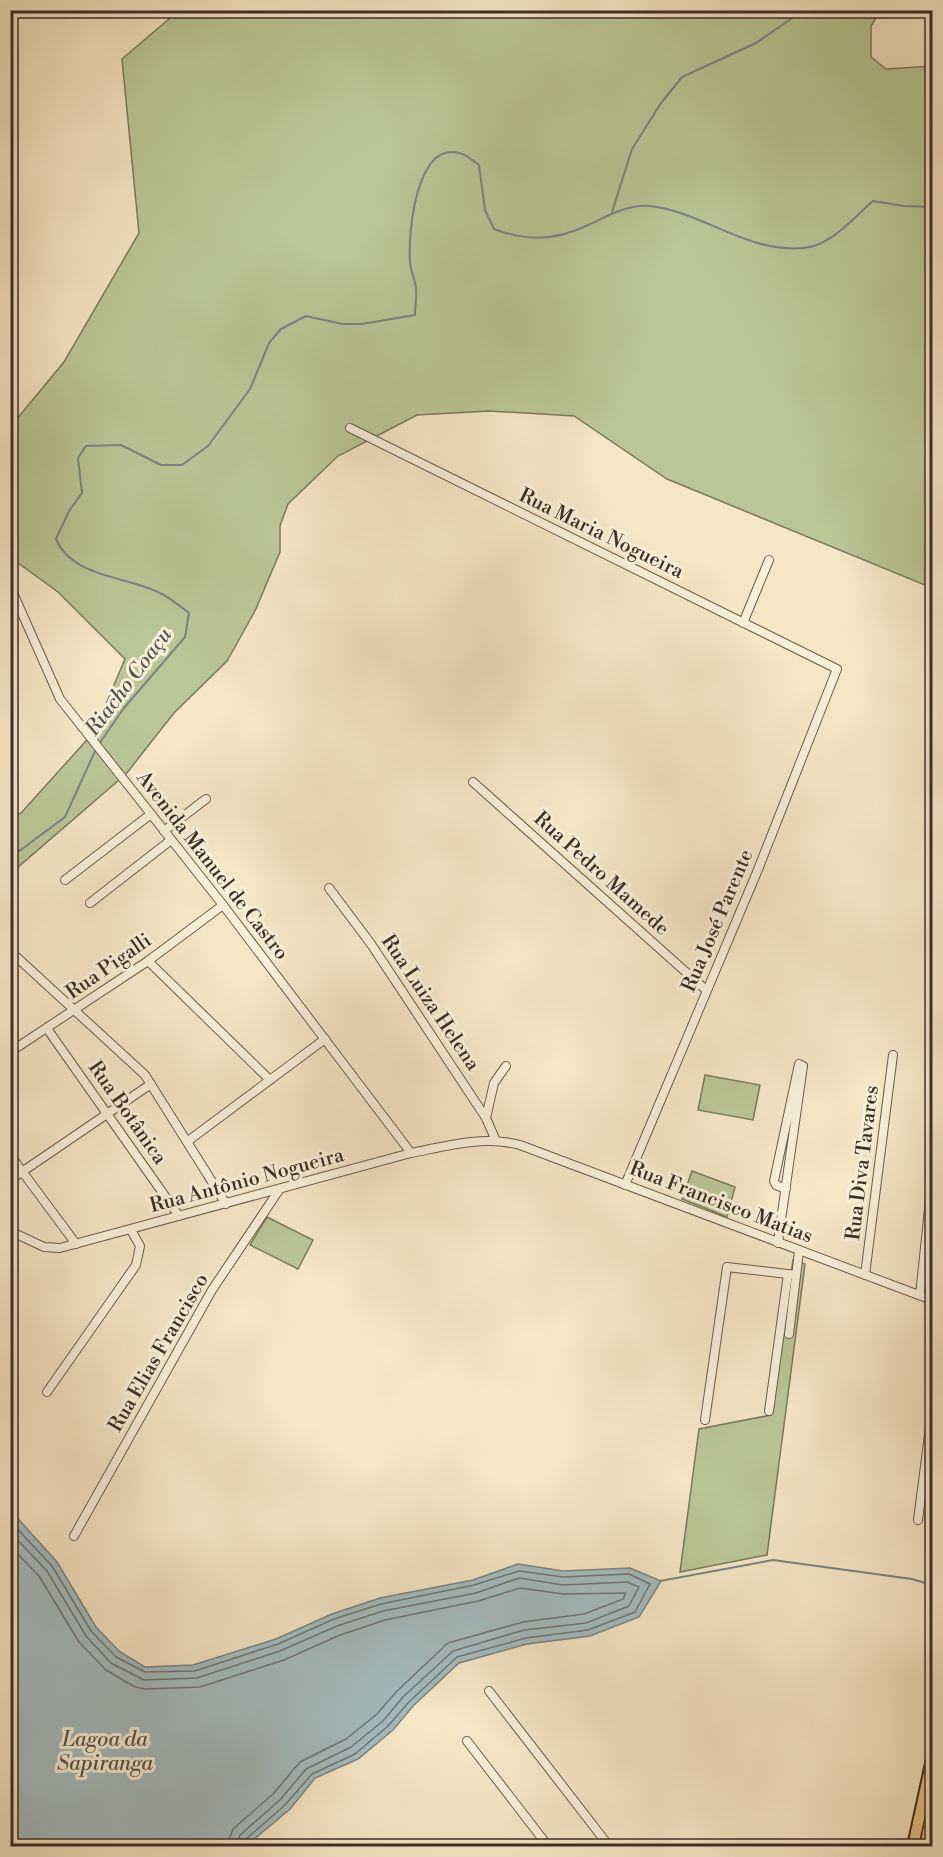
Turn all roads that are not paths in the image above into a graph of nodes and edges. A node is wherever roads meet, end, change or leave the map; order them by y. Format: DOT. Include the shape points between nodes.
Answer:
graph roads {
  1 [pos="350,428"];
  2 [pos="769,560"];
  3 [pos="10,586"];
  4 [pos="743,623"];
  5 [pos="837,669"];
  6 [pos="473,782"];
  7 [pos="206,799"];
  8 [pos="150,814"];
  9 [pos="164,831"];
  10 [pos="171,840"];
  11 [pos="65,880"];
  12 [pos="329,888"];
  13 [pos="90,903"];
  14 [pos="223,905"];
  15 [pos="10,951"];
  16 [pos="148,961"];
  17 [pos="706,990"];
  18 [pos="76,1010"];
  19 [pos="48,1030"];
  20 [pos="325,1039"];
  21 [pos="10,1052"];
  22 [pos="893,1055"];
  23 [pos="506,1066"];
  24 [pos="270,1080"];
  25 [pos="151,1084"];
  26 [pos="108,1114"];
  27 [pos="486,1118"];
  28 [pos="188,1141"];
  29 [pos="496,1141"];
  30 [pos="411,1153"];
  31 [pos="10,1155"];
  32 [pos="23,1171"];
  33 [pos="10,1180"];
  34 [pos="933,1181"];
  35 [pos="625,1185"];
  36 [pos="786,1189"];
  37 [pos="279,1190"];
  38 [pos="226,1204"];
  39 [pos="180,1215"];
  40 [pos="131,1230"];
  41 [pos="10,1231"];
  42 [pos="778,1243"];
  43 [pos="76,1244"];
  44 [pos="799,1251"];
  45 [pos="792,1274"];
  46 [pos="865,1275"];
  47 [pos="920,1295"];
  48 [pos="933,1300"];
  49 [pos="789,1334"];
  50 [pos="47,1392"];
  51 [pos="769,1411"];
  52 [pos="933,1412"];
  53 [pos="705,1420"];
  54 [pos="918,1520"];
  55 [pos="74,1536"];
  56 [pos="489,1690"];
  57 [pos="467,1742"];
  58 [pos="933,1759"];
  59 [pos="933,1813"];
  60 [pos="548,1846"];
  61 [pos="609,1846"];
  62 [pos="913,1846"];
  63 [pos="925,1846"];
  1 -- 4 [label="street, Rua Maria Nogueira"];
  2 -- 4 [label="street"];
  3 -- 8 [label="street, Avenida Manuel de Castro" via="60,699"];
  4 -- 5 [label="street, Rua Maria Nogueira"];
  5 -- 17 [label="street, Rua José Parente" via="758,872"];
  6 -- 17 [label="street, Rua Pedro Mamede"];
  7 -- 9 [label="street"];
  8 -- 9 [label="street, Avenida Manuel de Castro"];
  8 -- 11 [label="street"];
  9 -- 10 [label="street, Avenida Manuel de Castro"];
  10 -- 13 [label="street"];
  10 -- 14 [label="street, Avenida Manuel de Castro"];
  12 -- 27 [label="street, Rua Luiza Helena" via="371,944"];
  14 -- 16 [label="street, Rua Pigalli"];
  14 -- 20 [label="street, Avenida Manuel de Castro"];
  15 -- 18 [label="street"];
  16 -- 18 [label="street, Rua Pigalli"];
  16 -- 24 [label="street"];
  17 -- 35 [label="street, Rua José Parente"];
  18 -- 19 [label="street, Rua Pigalli"];
  18 -- 25 [label="street"];
  19 -- 21 [label="street, Rua Pigalli"];
  19 -- 26 [label="street, Rua Botânica"];
  20 -- 24 [label="street"];
  20 -- 30 [label="street, Avenida Manuel de Castro"];
  22 -- 46 [label="street, Rua Diva Tavares"];
  23 -- 27 [label="street" via="494,1083"];
  24 -- 28 [label="street"];
  25 -- 26 [label="street"];
  25 -- 28 [label="street"];
  26 -- 32 [label="street"];
  26 -- 39 [label="street, Rua Botânica"];
  27 -- 29 [label="street, Rua Luiza Helena"];
  28 -- 38 [label="street"];
  29 -- 30 [label="street, Rua Antônio Nogueira"];
  29 -- 35 [label="street, Rua Francisco Matias" via="520,1145"];
  30 -- 37 [label="street, Rua Antônio Nogueira"];
  31 -- 32 [label="street"];
  32 -- 33 [label="street"];
  32 -- 43 [label="street"];
  34 -- 47 [label="street"];
  35 -- 42 [label="street, Rua Francisco Matias"];
  36 -- 36 [label="street" via="803,1066 801,1064 797,1066 774,1181"];
  36 -- 42 [label="street"];
  37 -- 38 [label="street, Rua Antônio Nogueira"];
  37 -- 55 [label="street, Rua Elias Francisco" via="212,1290"];
  38 -- 39 [label="street, Rua Antônio Nogueira"];
  39 -- 40 [label="street, Rua Antônio Nogueira"];
  40 -- 43 [label="street, Rua Antônio Nogueira"];
  40 -- 50 [label="street" via="141,1246 136,1265"];
  41 -- 43 [label="street, Rua Antônio Nogueira" via="49,1249"];
  42 -- 44 [label="street, Rua Francisco Matias"];
  44 -- 45 [label="street"];
  44 -- 46 [label="street, Rua Francisco Matias"];
  45 -- 49 [label="street"];
  45 -- 51 [label="street"];
  45 -- 53 [label="street" via="727,1267"];
  46 -- 47 [label="street, Rua Francisco Matias"];
  47 -- 48 [label="street, Rua Francisco Matias"];
  52 -- 54 [label="street"];
  56 -- 61 [label="street"];
  57 -- 60 [label="street"];
  58 -- 62 [label="highway"];
  59 -- 63 [label="highway"];
}
